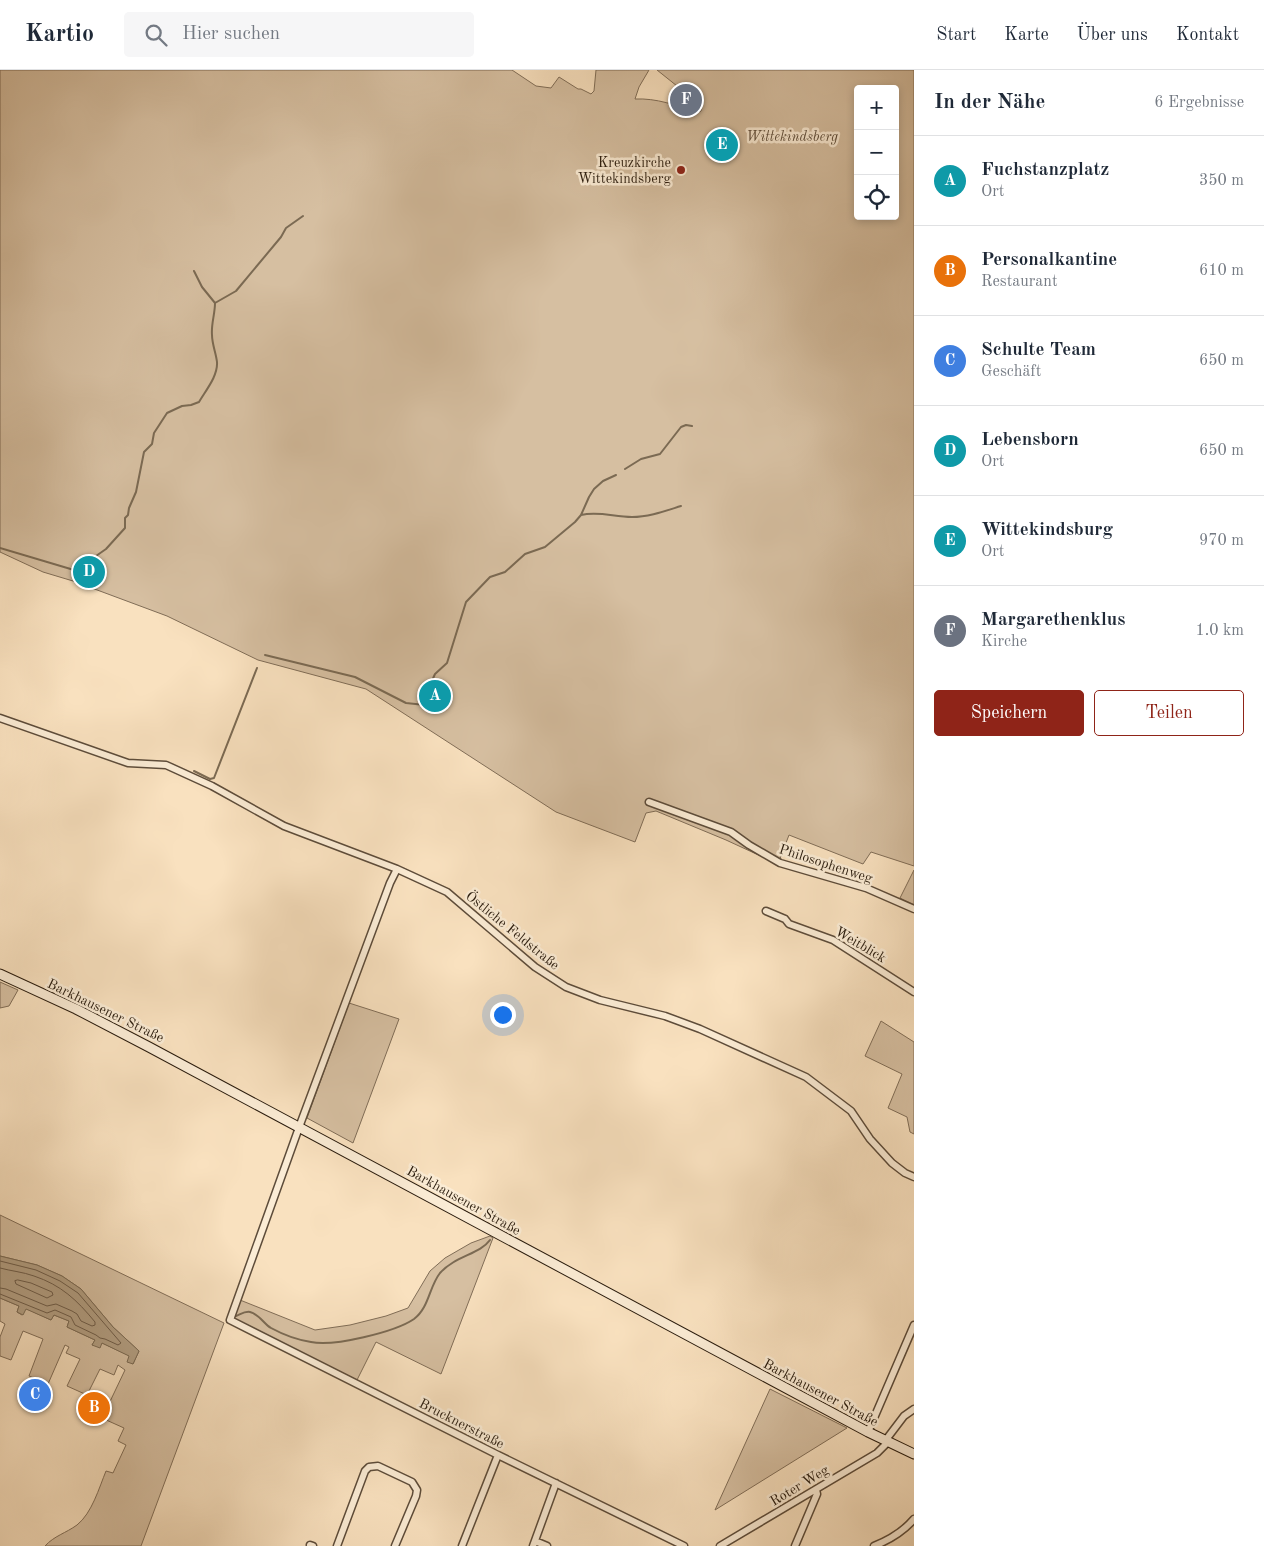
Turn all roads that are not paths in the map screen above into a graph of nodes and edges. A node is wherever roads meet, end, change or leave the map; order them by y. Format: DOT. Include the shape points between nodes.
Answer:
graph roads {
  1 [pos="0,718"];
  2 [pos="649,802"];
  3 [pos="397,869"];
  4 [pos="914,909"];
  5 [pos="766,911"];
  6 [pos="0,974"];
  7 [pos="914,992"];
  8 [pos="300,1126"];
  9 [pos="914,1177"];
  10 [pos="914,1325"];
  11 [pos="914,1409"];
  12 [pos="868,1432"];
  13 [pos="887,1442"];
  14 [pos="914,1454"];
  15 [pos="498,1455"];
  16 [pos="556,1484"];
  17 [pos="816,1490"];
  18 [pos="914,1519"];
  19 [pos="534,1544"];
  20 [pos="796,1544"];
  21 [pos="336,1546"];
  22 [pos="395,1546"];
  23 [pos="462,1546"];
  24 [pos="547,1546"];
  25 [pos="684,1546"];
  26 [pos="720,1546"];
  27 [pos="805,1546"];
  28 [pos="874,1546"];
  1 -- 3 [label="street, Östliche Feldstraße" via="128,763 166,765 284,826"];
  2 -- 4 [label="street, Philosophenweg" via="731,832 780,863 866,888"];
  3 -- 8 [label="street"];
  3 -- 9 [label="street, Östliche Feldstraße" via="447,892 535,968 566,987 700,1029 806,1077 851,1111 892,1163"];
  5 -- 7 [label="street, Weitblick" via="789,924 833,940"];
  6 -- 8 [label="main road, Barkhausener Straße" via="109,1026"];
  8 -- 12 [label="main road, Barkhausener Straße"];
  8 -- 15 [label="street, Brucknerstraße" via="230,1320"];
  10 -- 12 [label="street"];
  11 -- 13 [label="street, Roter Weg" via="904,1416"];
  12 -- 13 [label="main road, Barkhausener Straße"];
  13 -- 14 [label="main road, Barkhausener Straße"];
  13 -- 17 [label="street, Roter Weg" via="877,1453"];
  15 -- 16 [label="street, Brucknerstraße"];
  15 -- 23 [label="street"];
  16 -- 19 [label="street"];
  16 -- 25 [label="street, Brucknerstraße"];
  17 -- 20 [label="street"];
  17 -- 26 [label="street, Roter Weg"];
  18 -- 28 [label="street" via="889,1540"];
  19 -- 24 [label="street"];
  20 -- 27 [label="street"];
  21 -- 22 [label="street" via="365,1471 378,1466 412,1482 417,1490"];
}
